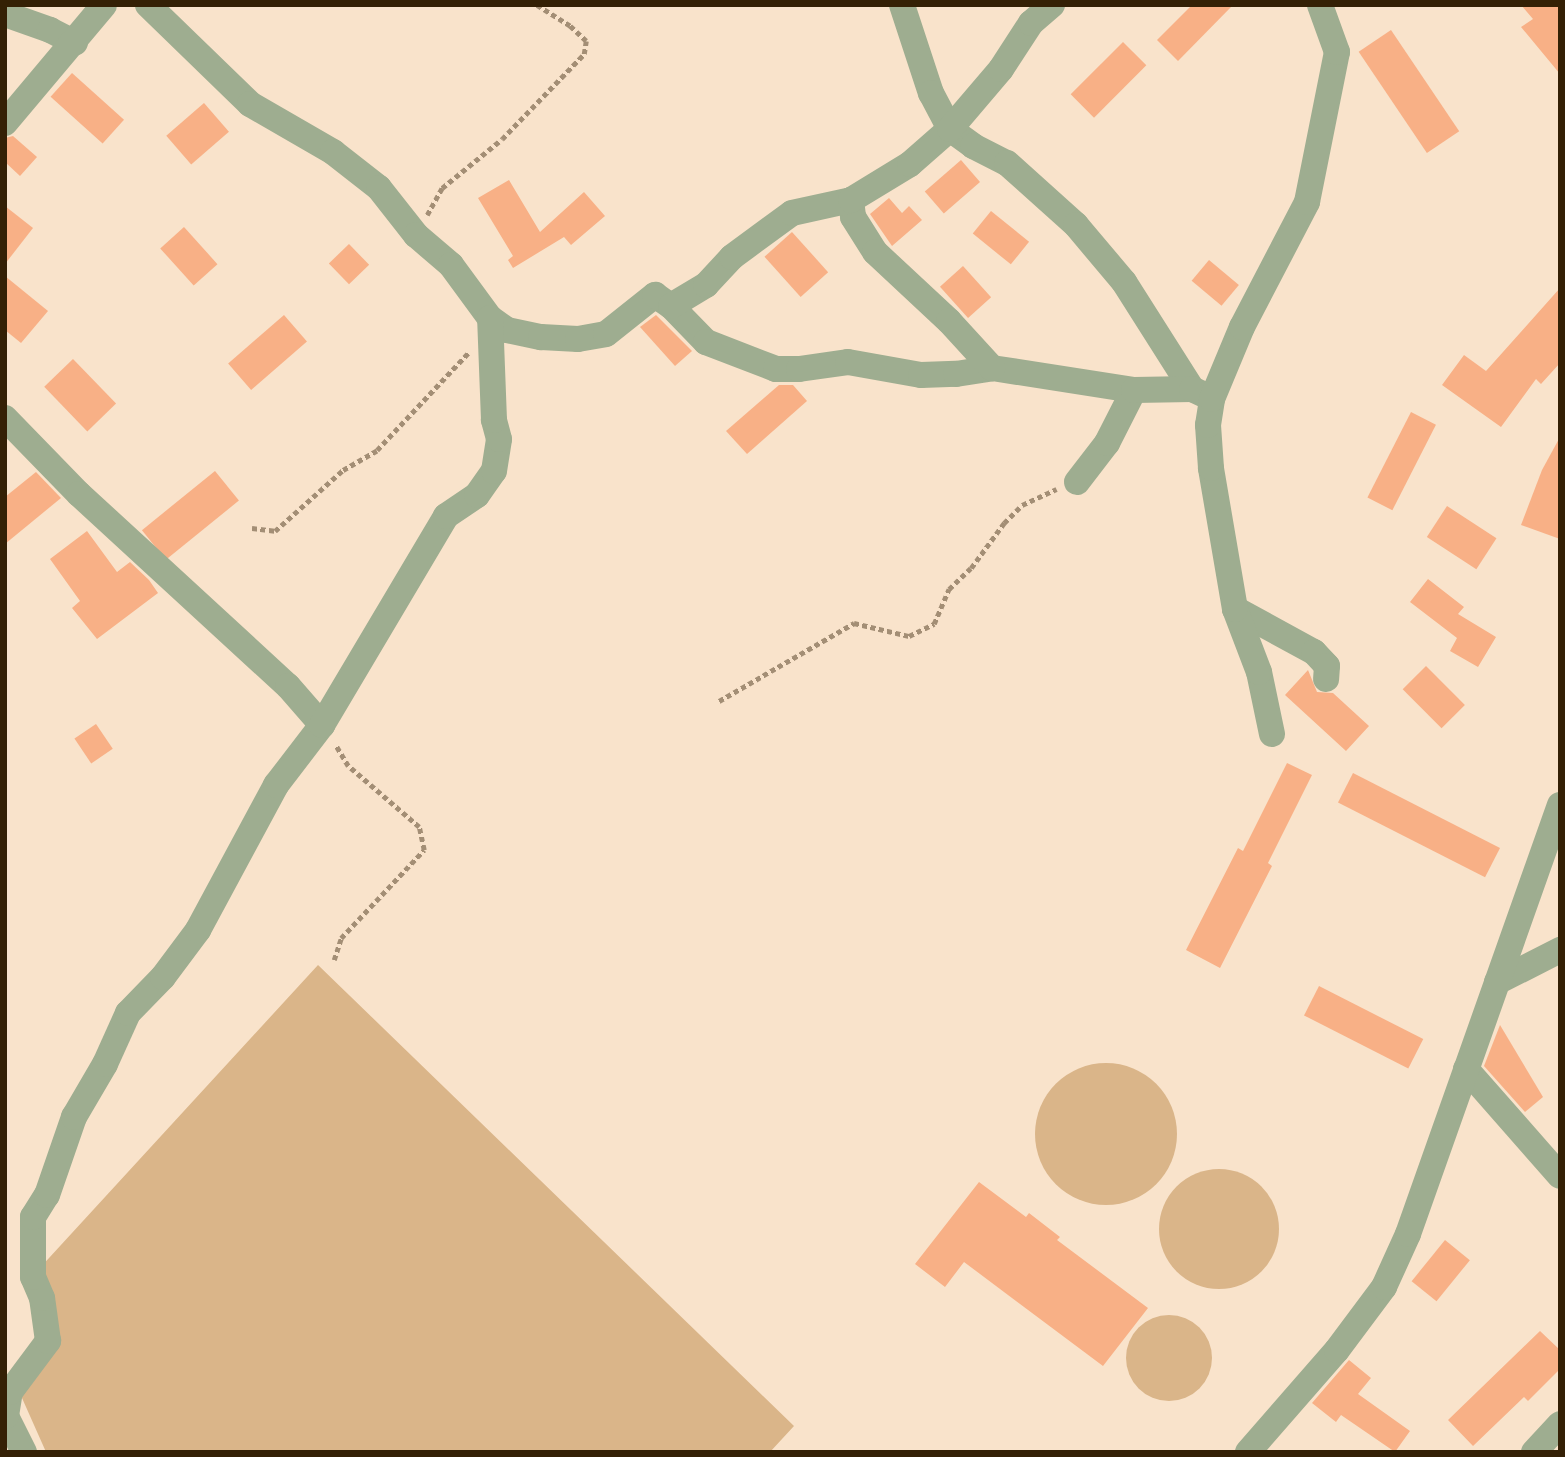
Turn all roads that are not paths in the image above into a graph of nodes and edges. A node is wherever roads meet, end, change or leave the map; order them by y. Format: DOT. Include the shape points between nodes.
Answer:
graph roads {
  1 [pos="104,5"];
  2 [pos="148,5"];
  3 [pos="902,5"];
  4 [pos="1052,5"];
  5 [pos="1320,5"];
  6 [pos="5,14"];
  7 [pos="75,43"];
  8 [pos="5,123"];
  9 [pos="950,129"];
  10 [pos="851,200"];
  11 [pos="671,306"];
  12 [pos="491,330"];
  13 [pos="992,368"];
  14 [pos="1134,390"];
  15 [pos="1202,394"];
  16 [pos="5,418"];
  17 [pos="1077,482"];
  18 [pos="1235,609"];
  19 [pos="1326,679"];
  20 [pos="322,725"];
  21 [pos="1272,734"];
  22 [pos="1560,805"];
  23 [pos="1560,950"];
  24 [pos="1497,982"];
  25 [pos="1466,1069"];
  26 [pos="1560,1175"];
  27 [pos="1560,1424"];
  28 [pos="24,1452"];
  29 [pos="1248,1452"];
  30 [pos="1534,1452"];
  1 -- 7 [label="street"];
  2 -- 12 [label="street" via="250,104 359,170 379,188 416,236 451,265"];
  3 -- 9 [label="street" via="931,93"];
  4 -- 9 [label="street" via="1031,23 1001,69"];
  5 -- 15 [label="street" via="1337,52 1307,202"];
  6 -- 7 [label="street"];
  7 -- 8 [label="street"];
  9 -- 10 [label="street" via="909,164"];
  9 -- 15 [label="street" via="1007,163 1076,225 1124,282"];
  10 -- 11 [label="street" via="792,213 732,257 706,285"];
  10 -- 13 [label="street" via="853,216 875,252"];
  11 -- 12 [label="street" via="655,295 606,334 578,339"];
  11 -- 13 [label="street" via="706,342 776,369 848,362 921,374"];
  12 -- 20 [label="street" via="494,420 499,439 494,471 477,495 446,516"];
  13 -- 14 [label="street"];
  14 -- 15 [label="street"];
  14 -- 17 [label="street" via="1107,443"];
  15 -- 18 [label="street"];
  16 -- 20 [label="street" via="79,494 288,686"];
  18 -- 19 [label="street" via="1314,652 1327,666"];
  18 -- 21 [label="street" via="1259,672"];
  20 -- 28 [label="street" via="276,785 198,930 163,977 128,1013 74,1117 47,1195 33,1217 32,1262 48,1341 10,1392 6,1416"];
  22 -- 24 [label="street"];
  23 -- 24 [label="street"];
  24 -- 25 [label="street"];
  25 -- 26 [label="street"];
  25 -- 29 [label="street" via="1408,1234 1384,1287 1337,1350"];
  27 -- 30 [label="street"];
}
